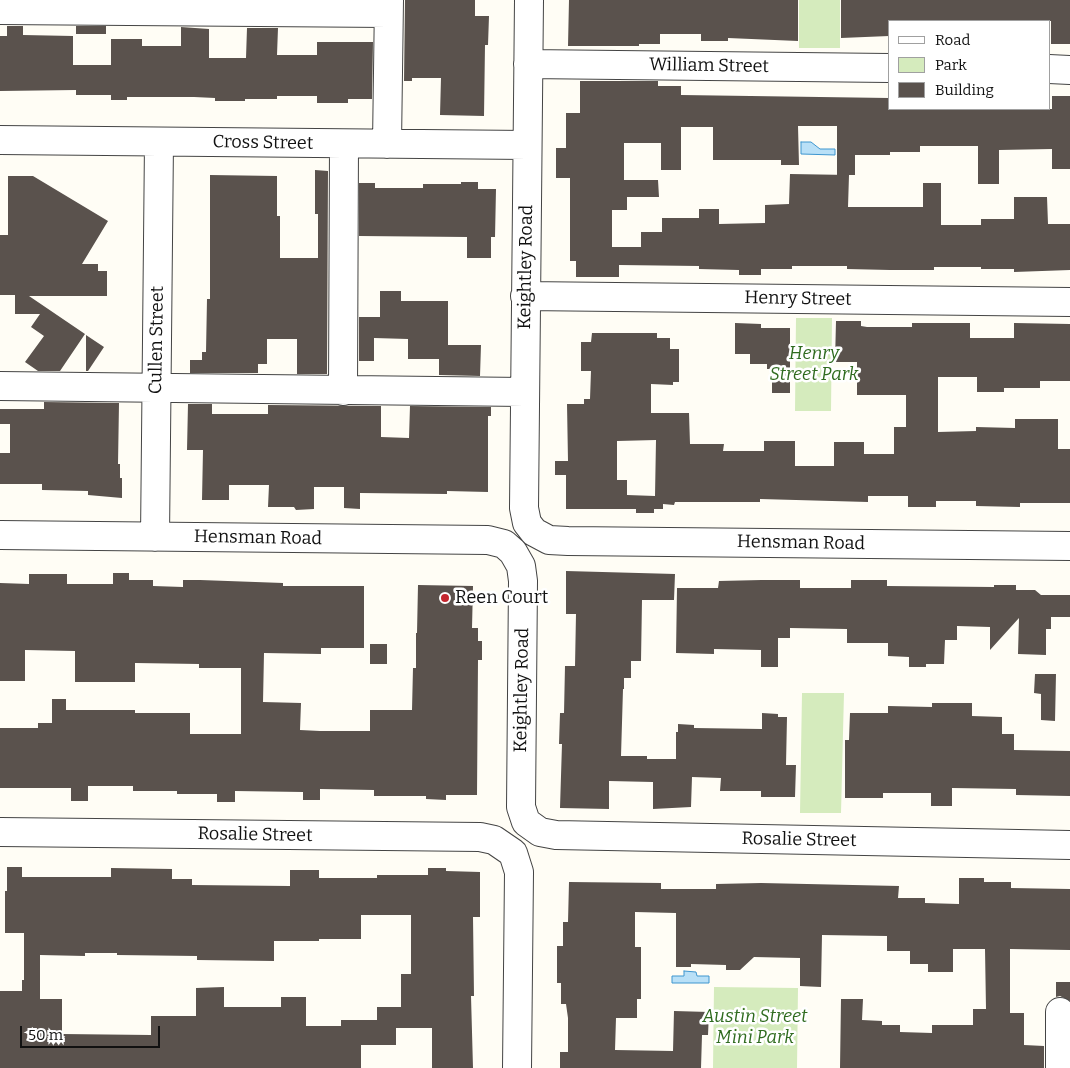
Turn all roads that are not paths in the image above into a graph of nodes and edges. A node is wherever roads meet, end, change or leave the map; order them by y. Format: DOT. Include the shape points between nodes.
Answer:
graph roads {
  1 [pos="529,0"];
  2 [pos="389,6"];
  3 [pos="0,10"];
  4 [pos="528,64"];
  5 [pos="888,68"];
  6 [pos="1050,70"];
  7 [pos="1070,70"];
  8 [pos="0,140"];
  9 [pos="159,142"];
  10 [pos="344,144"];
  11 [pos="387,144"];
  12 [pos="527,146"];
  13 [pos="525,296"];
  14 [pos="1070,302"];
  15 [pos="0,386"];
  16 [pos="156,388"];
  17 [pos="343,391"];
  18 [pos="524,392"];
  19 [pos="534,532"];
  20 [pos="0,535"];
  21 [pos="155,537"];
  22 [pos="1070,546"];
  23 [pos="513,552"];
  24 [pos="531,826"];
  25 [pos="0,832"];
  26 [pos="1070,845"];
  27 [pos="1060,1012"];
  28 [pos="517,1068"];
  29 [pos="1060,1068"];
  1 -- 4 [label="street, Keightley Road"];
  2 -- 3 [label="street"];
  2 -- 11 [label="street"];
  4 -- 5 [label="street, William Street"];
  4 -- 12 [label="street, Keightley Road"];
  6 -- 7 [label="street"];
  8 -- 9 [label="street, Cross Street"];
  9 -- 10 [label="street, Cross Street"];
  9 -- 16 [label="street, Cullen Street"];
  10 -- 11 [label="street, Cross Street"];
  10 -- 17 [label="street"];
  11 -- 12 [label="street, Cross Street"];
  12 -- 13 [label="street, Keightley Road"];
  13 -- 14 [label="street, Henry Street"];
  13 -- 18 [label="street, Keightley Road"];
  15 -- 16 [label="street"];
  16 -- 17 [label="street"];
  16 -- 21 [label="street, Cullen Street"];
  17 -- 18 [label="street"];
  18 -- 19 [label="street, Keightley Road" via="524,508 527,523"];
  19 -- 22 [label="street, Hensman Road" via="549,540 568,541"];
  20 -- 21 [label="street, Hensman Road"];
  21 -- 23 [label="street, Hensman Road" via="488,540 504,544"];
  23 -- 24 [label="street, Keightley Road" via="521,566 523,581 521,807"];
  24 -- 26 [label="street, Rosalie Street" via="540,832 556,835"];
  25 -- 28 [label="street, Rosalie Street" via="480,837 494,840 509,848 520,872"];
  27 -- 29 [label="street"];
}
